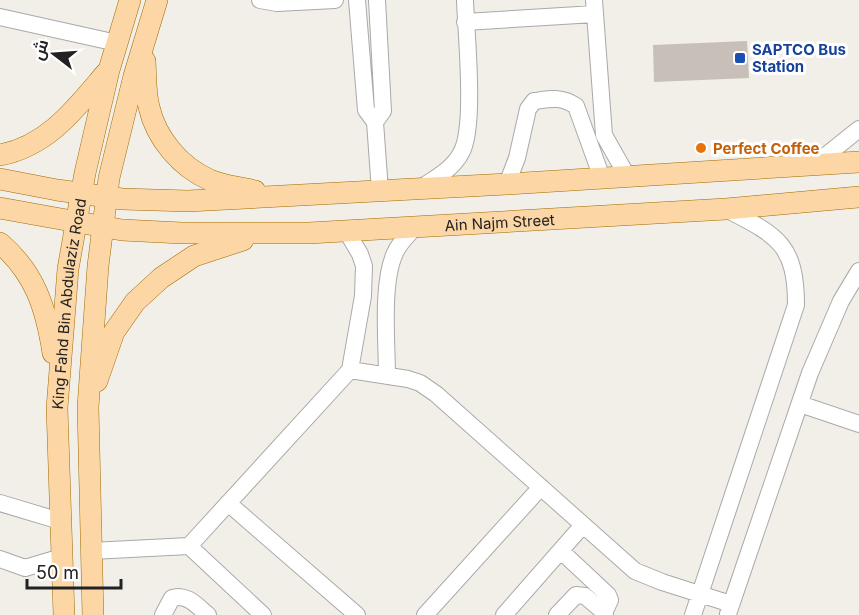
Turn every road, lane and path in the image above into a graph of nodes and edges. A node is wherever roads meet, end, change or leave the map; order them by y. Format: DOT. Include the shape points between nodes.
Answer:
graph roads {
  1 [pos="130,0"];
  2 [pos="157,0"];
  3 [pos="260,0"];
  4 [pos="335,0"];
  5 [pos="357,0"];
  6 [pos="377,0"];
  7 [pos="469,0"];
  8 [pos="595,7"];
  9 [pos="0,17"];
  10 [pos="465,22"];
  11 [pos="145,41"];
  12 [pos="380,42"];
  13 [pos="117,43"];
  14 [pos="361,44"];
  15 [pos="109,70"];
  16 [pos="381,79"];
  17 [pos="363,81"];
  18 [pos="375,122"];
  19 [pos="859,129"];
  20 [pos="0,155"];
  21 [pos="859,162"];
  22 [pos="814,165"];
  23 [pos="627,177"];
  24 [pos="602,178"];
  25 [pos="0,179"];
  26 [pos="507,184"];
  27 [pos="420,189"];
  28 [pos="380,191"];
  29 [pos="82,193"];
  30 [pos="279,196"];
  31 [pos="107,197"];
  32 [pos="859,197"];
  33 [pos="0,208"];
  34 [pos="726,208"];
  35 [pos="76,222"];
  36 [pos="103,227"];
  37 [pos="415,227"];
  38 [pos="347,232"];
  39 [pos="265,233"];
  40 [pos="0,243"];
  41 [pos="859,271"];
  42 [pos="350,370"];
  43 [pos="387,376"];
  44 [pos="58,387"];
  45 [pos="800,404"];
  46 [pos="88,407"];
  47 [pos="859,424"];
  48 [pos="541,487"];
  49 [pos="0,503"];
  50 [pos="228,503"];
  51 [pos="60,521"];
  52 [pos="583,525"];
  53 [pos="189,546"];
  54 [pos="91,551"];
  55 [pos="561,551"];
  56 [pos="62,557"];
  57 [pos="0,560"];
  58 [pos="700,594"];
  59 [pos="730,612"];
  60 [pos="604,614"];
  61 [pos="64,615"];
  62 [pos="93,615"];
  63 [pos="163,615"];
  64 [pos="208,615"];
  65 [pos="263,615"];
  66 [pos="357,615"];
  67 [pos="424,615"];
  68 [pos="504,615"];
  69 [pos="557,615"];
  70 [pos="693,615"];
  1 -- 13 [label="main road, King Fahd Bin Abdulaziz Road"];
  2 -- 11 [label="main road, King Fahd Bin Abdulaziz Road"];
  3 -- 4 [label="street"];
  5 -- 14 [label="street"];
  6 -- 12 [label="street"];
  7 -- 10 [label="street"];
  8 -- 10 [label="street"];
  8 -- 23 [label="street" via="604,135"];
  9 -- 13 [label="street"];
  10 -- 27 [label="street" via="467,136 453,164"];
  11 -- 30 [label="main road" via="149,108 172,153 210,180"];
  11 -- 31 [label="main road, King Fahd Bin Abdulaziz Road"];
  12 -- 14 [label="street"];
  12 -- 16 [label="street"];
  13 -- 15 [label="main road, King Fahd Bin Abdulaziz Road"];
  14 -- 17 [label="street"];
  15 -- 20 [label="main road" via="66,119 43,138"];
  15 -- 29 [label="main road, King Fahd Bin Abdulaziz Road"];
  16 -- 17 [label="street"];
  16 -- 18 [label="street" via="383,111"];
  17 -- 18 [label="street" via="366,110"];
  18 -- 28 [label="street"];
  19 -- 22 [label="street"];
  21 -- 22 [label="main road"];
  22 -- 23 [label="main road"];
  23 -- 24 [label="main road"];
  24 -- 26 [label="main road"];
  24 -- 26 [label="street" via="576,106 566,99 549,99 534,101 528,109"];
  25 -- 29 [label="main road"];
  26 -- 27 [label="main road"];
  27 -- 28 [label="main road"];
  28 -- 30 [label="main road"];
  29 -- 31 [label="main road"];
  29 -- 35 [label="main road, King Fahd Bin Abdulaziz Road"];
  30 -- 31 [label="main road" via="188,201"];
  31 -- 36 [label="main road, King Fahd Bin Abdulaziz Road"];
  32 -- 34 [label="main road, Ain Najm Street"];
  33 -- 35 [label="main road, Ain Najm Street"];
  34 -- 37 [label="main road, Ain Najm Street"];
  34 -- 58 [label="street" via="776,238 790,258 796,280 796,304"];
  35 -- 36 [label="main road, Ain Najm Street"];
  35 -- 44 [label="main road, King Fahd Bin Abdulaziz Road"];
  36 -- 39 [label="main road, Ain Najm Street" via="182,233"];
  36 -- 46 [label="main road, King Fahd Bin Abdulaziz Road"];
  37 -- 38 [label="main road, Ain Najm Street"];
  37 -- 43 [label="street" via="399,246 390,268"];
  38 -- 39 [label="main road, Ain Najm Street"];
  38 -- 42 [label="street" via="364,266 363,296"];
  39 -- 46 [label="main road" via="194,256 135,302 114,332"];
  40 -- 44 [label="main road" via="26,269 40,297 49,325"];
  41 -- 45 [label="street" via="841,301"];
  42 -- 43 [label="street"];
  42 -- 50 [label="street"];
  43 -- 48 [label="street" via="420,383 436,394"];
  44 -- 51 [label="main road, King Fahd Bin Abdulaziz Road"];
  45 -- 47 [label="street"];
  45 -- 59 [label="street"];
  46 -- 54 [label="main road, King Fahd Bin Abdulaziz Road"];
  48 -- 52 [label="street"];
  48 -- 67 [label="street"];
  49 -- 51 [label="street"];
  50 -- 53 [label="street"];
  50 -- 66 [label="street"];
  51 -- 56 [label="main road, King Fahd Bin Abdulaziz Road"];
  52 -- 55 [label="street"];
  52 -- 58 [label="street" via="635,570"];
  53 -- 54 [label="street"];
  53 -- 65 [label="street"];
  54 -- 62 [label="main road, King Fahd Bin Abdulaziz Road"];
  55 -- 60 [label="street" via="608,595"];
  55 -- 68 [label="street"];
  56 -- 57 [label="street" via="25,568"];
  56 -- 61 [label="main road, King Fahd Bin Abdulaziz Road"];
  58 -- 59 [label="street"];
  58 -- 70 [label="street"];
  60 -- 69 [label="street" via="585,596 576,595"];
  63 -- 64 [label="street" via="172,598 178,596 191,600"];
}
